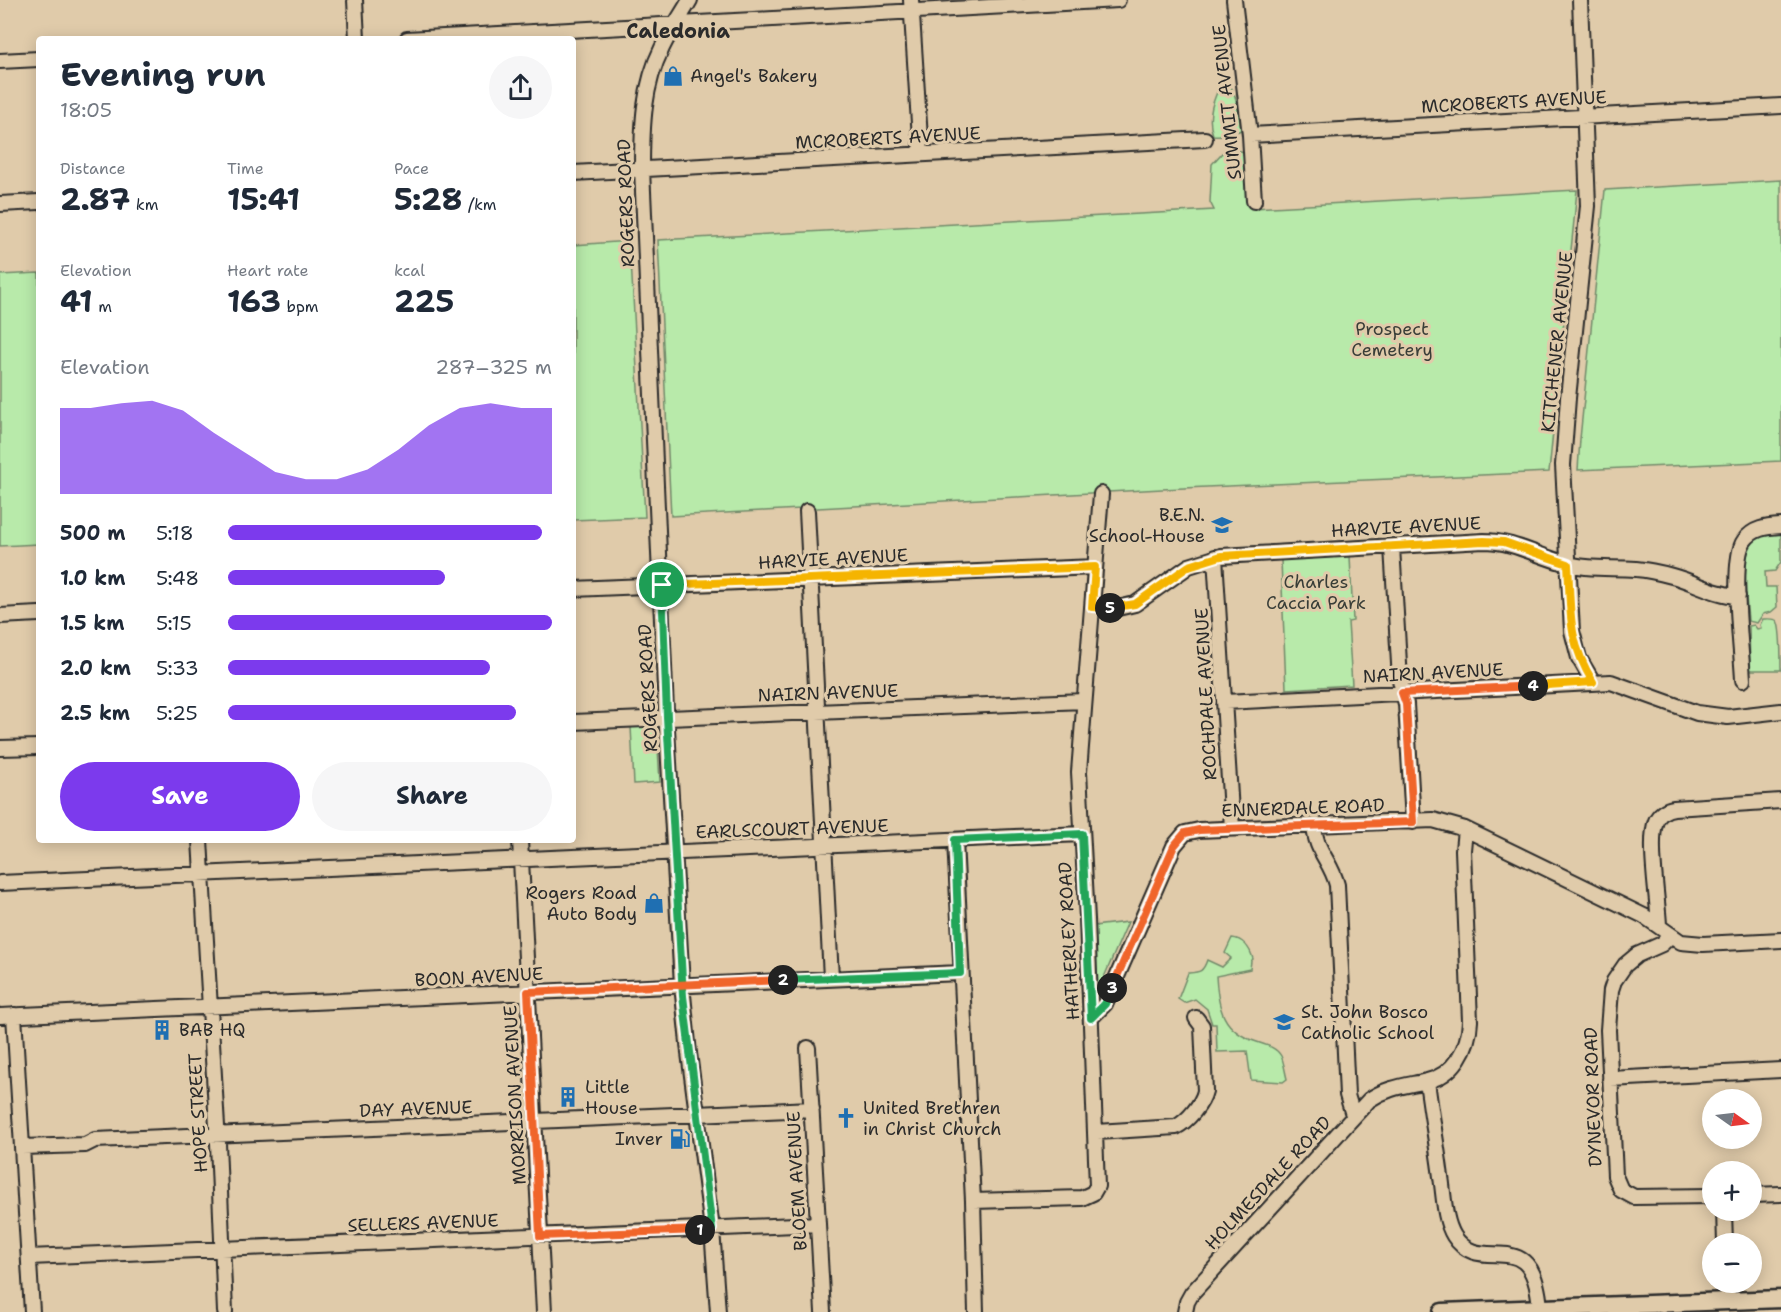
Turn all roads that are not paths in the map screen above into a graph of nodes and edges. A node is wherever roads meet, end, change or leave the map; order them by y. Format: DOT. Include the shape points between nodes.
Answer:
graph roads {
  1 [pos="355,0"];
  2 [pos="690,0"];
  3 [pos="1118,0"];
  4 [pos="1234,0"];
  5 [pos="1580,0"];
  6 [pos="912,6"];
  7 [pos="676,23"];
  8 [pos="357,36"];
  9 [pos="457,36"];
  10 [pos="36,59"];
  11 [pos="0,61"];
  12 [pos="1781,106"];
  13 [pos="1586,116"];
  14 [pos="1250,135"];
  15 [pos="1205,139"];
  16 [pos="921,154"];
  17 [pos="642,169"];
  18 [pos="576,173"];
  19 [pos="1254,201"];
  20 [pos="36,202"];
  21 [pos="0,204"];
  22 [pos="1101,494"];
  23 [pos="807,511"];
  24 [pos="1781,526"];
  25 [pos="1392,547"];
  26 [pos="1215,557"];
  27 [pos="1568,564"];
  28 [pos="1095,567"];
  29 [pos="811,579"];
  30 [pos="662,585"];
  31 [pos="576,589"];
  32 [pos="1738,596"];
  33 [pos="1092,607"];
  34 [pos="36,614"];
  35 [pos="0,616"];
  36 [pos="1743,680"];
  37 [pos="1593,682"];
  38 [pos="1402,693"];
  39 [pos="1084,701"];
  40 [pos="1225,702"];
  41 [pos="817,711"];
  42 [pos="1781,711"];
  43 [pos="667,717"];
  44 [pos="576,722"];
  45 [pos="36,747"];
  46 [pos="0,748"];
  47 [pos="1781,801"];
  48 [pos="1413,822"];
  49 [pos="1314,825"];
  50 [pos="1232,828"];
  51 [pos="1465,829"];
  52 [pos="1082,834"];
  53 [pos="955,840"];
  54 [pos="200,843"];
  55 [pos="520,843"];
  56 [pos="824,845"];
  57 [pos="674,852"];
  58 [pos="521,858"];
  59 [pos="202,872"];
  60 [pos="0,883"];
  61 [pos="1659,925"];
  62 [pos="1670,936"];
  63 [pos="1781,940"];
  64 [pos="960,973"];
  65 [pos="831,978"];
  66 [pos="682,986"];
  67 [pos="528,992"];
  68 [pos="210,1006"];
  69 [pos="7,1016"];
  70 [pos="1091,1018"];
  71 [pos="1196,1018"];
  72 [pos="808,1048"];
  73 [pos="1781,1070"];
  74 [pos="1610,1079"];
  75 [pos="1427,1081"];
  76 [pos="812,1109"];
  77 [pos="697,1114"];
  78 [pos="1353,1115"];
  79 [pos="534,1122"];
  80 [pos="1097,1132"];
  81 [pos="217,1136"];
  82 [pos="22,1147"];
  83 [pos="1781,1194"];
  84 [pos="1762,1195"];
  85 [pos="1702,1196"];
  86 [pos="973,1201"];
  87 [pos="818,1224"];
  88 [pos="712,1229"];
  89 [pos="540,1236"];
  90 [pos="222,1249"];
  91 [pos="29,1257"];
  92 [pos="1728,1293"];
  93 [pos="1781,1299"];
  94 [pos="1728,1301"];
  95 [pos="1540,1308"];
  96 [pos="32,1312"];
  97 [pos="225,1312"];
  98 [pos="544,1312"];
  99 [pos="718,1312"];
  100 [pos="823,1312"];
  101 [pos="976,1312"];
  102 [pos="1185,1312"];
  103 [pos="1442,1312"];
  104 [pos="1453,1312"];
  1 -- 8 [label="street"];
  2 -- 7 [label="street, ROGERS ROAD"];
  3 -- 6 [label="street"];
  4 -- 14 [label="street, SUMMIT AVENUE"];
  5 -- 13 [label="street, KITCHENER AVENUE"];
  6 -- 7 [label="street"];
  6 -- 16 [label="street"];
  7 -- 9 [label="street"];
  7 -- 17 [label="street, ROGERS ROAD" via="656,61 646,94"];
  10 -- 11 [label="street"];
  12 -- 13 [label="street, MCROBERTS AVENUE"];
  13 -- 14 [label="street, MCROBERTS AVENUE"];
  13 -- 27 [label="street, KITCHENER AVENUE" via="1588,206 1563,453"];
  14 -- 19 [label="street, SUMMIT AVENUE"];
  15 -- 16 [label="street, MCROBERTS AVENUE"];
  16 -- 17 [label="street, MCROBERTS AVENUE"];
  17 -- 18 [label="street, MCROBERTS AVENUE"];
  17 -- 30 [label="street, ROGERS ROAD"];
  20 -- 21 [label="street"];
  22 -- 28 [label="street, HATHERLEY ROAD"];
  23 -- 29 [label="street"];
  24 -- 32 [label="street" via="1756,530 1742,543"];
  25 -- 26 [label="street, HARVIE AVENUE"];
  25 -- 27 [label="street, HARVIE AVENUE" via="1495,541"];
  25 -- 38 [label="street"];
  26 -- 33 [label="street, HARVIE AVENUE" via="1189,566 1135,604"];
  26 -- 40 [label="street, ROCHDALE AVENUE"];
  27 -- 32 [label="street, HARVIE AVENUE" via="1638,569"];
  27 -- 37 [label="street, KITCHENER AVENUE" via="1574,642"];
  28 -- 29 [label="street, HARVIE AVENUE"];
  28 -- 33 [label="street, HATHERLEY ROAD"];
  29 -- 30 [label="street, HARVIE AVENUE"];
  29 -- 41 [label="street"];
  30 -- 31 [label="street, HARVIE AVENUE"];
  30 -- 43 [label="street, ROGERS ROAD"];
  32 -- 36 [label="street"];
  33 -- 39 [label="street, HATHERLEY ROAD"];
  34 -- 35 [label="street"];
  37 -- 38 [label="street, NAIRN AVENUE"];
  37 -- 42 [label="street, NAIRN AVENUE" via="1621,684 1697,713 1728,717"];
  38 -- 40 [label="street, NAIRN AVENUE"];
  38 -- 48 [label="street" via="1406,704"];
  39 -- 41 [label="street, NAIRN AVENUE"];
  39 -- 52 [label="street, HATHERLEY ROAD" via="1079,772"];
  40 -- 50 [label="street, ROCHDALE AVENUE"];
  41 -- 43 [label="street, NAIRN AVENUE"];
  41 -- 56 [label="street"];
  43 -- 44 [label="street, NAIRN AVENUE"];
  43 -- 57 [label="street, ROGERS ROAD"];
  45 -- 46 [label="street"];
  47 -- 61 [label="street" via="1674,808 1660,815 1653,842"];
  48 -- 49 [label="street, ENNERDALE ROAD"];
  48 -- 51 [label="street, ENNERDALE ROAD" via="1443,821"];
  49 -- 50 [label="street, ENNERDALE ROAD"];
  49 -- 78 [label="street, HOLMESDALE ROAD" via="1317,846 1330,867 1338,892 1347,1095"];
  50 -- 70 [label="street, ENNERDALE ROAD" via="1185,833 1174,846 1105,1004"];
  51 -- 61 [label="street, ENNERDALE ROAD"];
  51 -- 75 [label="street" via="1470,1031 1465,1049 1454,1064"];
  52 -- 53 [label="street, EARLSCOURT AVENUE"];
  52 -- 70 [label="street, HATHERLEY ROAD"];
  53 -- 56 [label="street, EARLSCOURT AVENUE"];
  53 -- 64 [label="street"];
  54 -- 59 [label="street, HOPE STREET"];
  55 -- 58 [label="street, MORRISON AVENUE"];
  56 -- 57 [label="street, EARLSCOURT AVENUE"];
  56 -- 65 [label="street"];
  57 -- 58 [label="street, EARLSCOURT AVENUE"];
  57 -- 66 [label="street, ROGERS ROAD"];
  58 -- 59 [label="street, EARLSCOURT AVENUE"];
  58 -- 67 [label="street, MORRISON AVENUE"];
  59 -- 60 [label="street, EARLSCOURT AVENUE"];
  59 -- 68 [label="street, HOPE STREET"];
  61 -- 62 [label="street, ENNERDALE ROAD"];
  62 -- 63 [label="street, ENNERDALE ROAD" via="1691,944"];
  62 -- 74 [label="street, DYNEVOR ROAD" via="1637,955 1614,981 1608,1012"];
  64 -- 65 [label="street, BOON AVENUE"];
  64 -- 86 [label="street"];
  65 -- 66 [label="street, BOON AVENUE"];
  66 -- 67 [label="street, BOON AVENUE"];
  66 -- 77 [label="street, ROGERS ROAD"];
  67 -- 68 [label="street, BOON AVENUE"];
  67 -- 79 [label="street, MORRISON AVENUE"];
  68 -- 69 [label="street, BOON AVENUE"];
  68 -- 81 [label="street, HOPE STREET"];
  69 -- 82 [label="street"];
  70 -- 80 [label="street, HATHERLEY ROAD"];
  71 -- 80 [label="street" via="1202,1026 1204,1091 1196,1108 1176,1127"];
  72 -- 76 [label="street, BLOEM AVENUE"];
  73 -- 74 [label="street"];
  74 -- 85 [label="street, DYNEVOR ROAD" via="1615,1176 1621,1190 1639,1198"];
  75 -- 78 [label="street" via="1383,1091"];
  75 -- 95 [label="street" via="1451,1232 1468,1250 1505,1254 1525,1263 1537,1281"];
  76 -- 77 [label="street, DAY AVENUE"];
  76 -- 87 [label="street, BLOEM AVENUE"];
  77 -- 79 [label="street, DAY AVENUE"];
  77 -- 88 [label="street, ROGERS ROAD"];
  78 -- 102 [label="street, HOLMESDALE ROAD" via="1192,1293"];
  79 -- 81 [label="street, DAY AVENUE"];
  79 -- 89 [label="street, MORRISON AVENUE"];
  80 -- 86 [label="street, HATHERLEY ROAD" via="1098,1181 1091,1195"];
  81 -- 82 [label="street, DAY AVENUE"];
  81 -- 90 [label="street, HOPE STREET"];
  82 -- 91 [label="street"];
  83 -- 84 [label="street"];
  86 -- 101 [label="street"];
  87 -- 88 [label="street, SELLERS AVENUE"];
  87 -- 100 [label="street, BLOEM AVENUE"];
  88 -- 89 [label="street, SELLERS AVENUE"];
  88 -- 99 [label="street, ROGERS ROAD"];
  89 -- 90 [label="street, SELLERS AVENUE"];
  89 -- 98 [label="street, MORRISON AVENUE"];
  90 -- 91 [label="street, SELLERS AVENUE"];
  90 -- 97 [label="street, HOPE STREET"];
  91 -- 96 [label="street"];
  92 -- 94 [label="street"];
  93 -- 94 [label="main road"];
  94 -- 95 [label="main road"];
  95 -- 104 [label="main road"];
  103 -- 104 [label="main road"];
}
